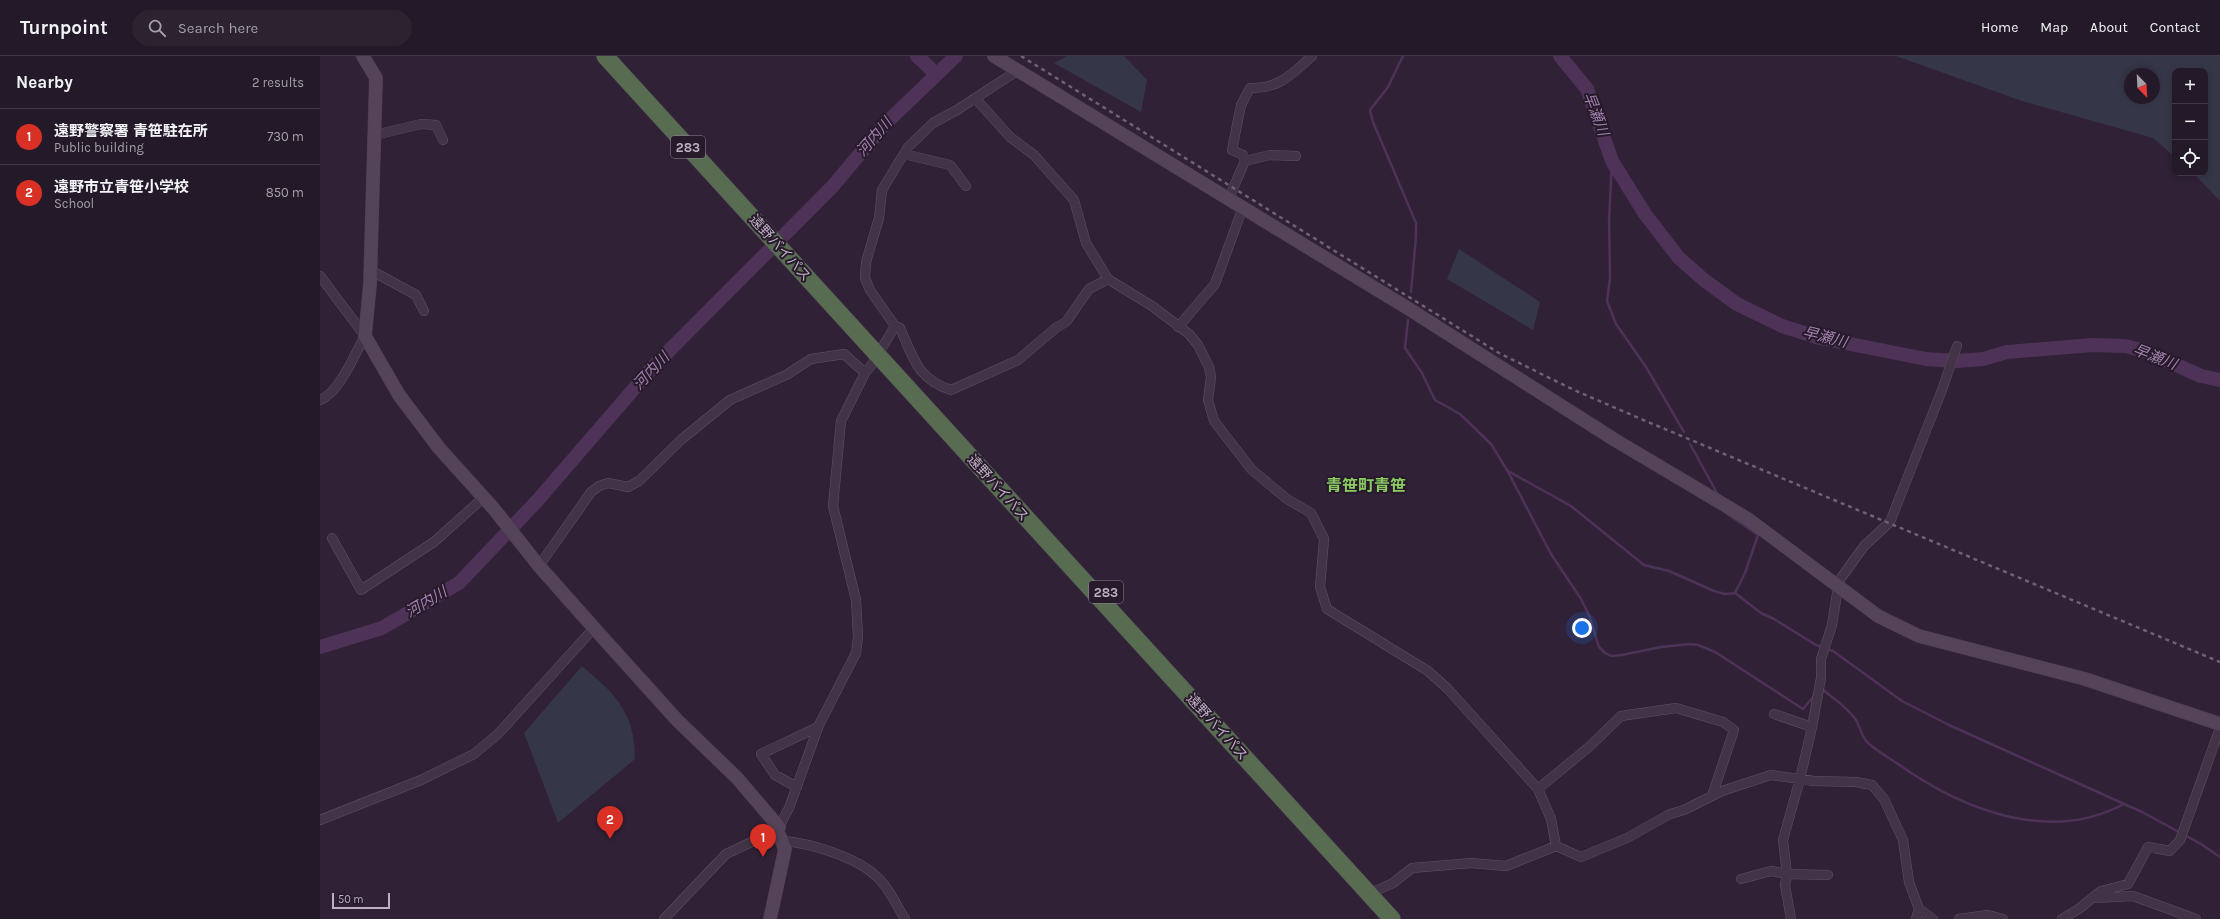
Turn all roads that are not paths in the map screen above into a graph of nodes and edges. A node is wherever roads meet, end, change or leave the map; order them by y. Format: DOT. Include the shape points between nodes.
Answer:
graph roads {
  1 [pos="362,56"];
  2 [pos="605,56"];
  3 [pos="618,56"];
  4 [pos="1312,56"];
  5 [pos="1000,59"];
  6 [pos="1017,71"];
  7 [pos="975,98"];
  8 [pos="375,135"];
  9 [pos="443,140"];
  10 [pos="904,154"];
  11 [pos="1296,156"];
  12 [pos="1245,161"];
  13 [pos="715,170"];
  14 [pos="966,186"];
  15 [pos="1229,198"];
  16 [pos="1243,207"];
  17 [pos="370,270"];
  18 [pos="320,276"];
  19 [pos="1108,279"];
  20 [pos="424,311"];
  21 [pos="895,326"];
  22 [pos="1178,326"];
  23 [pos="365,336"];
  24 [pos="1957,346"];
  25 [pos="880,351"];
  26 [pos="865,373"];
  27 [pos="320,400"];
  28 [pos="484,497"];
  29 [pos="332,538"];
  30 [pos="536,562"];
  31 [pos="1837,586"];
  32 [pos="594,628"];
  33 [pos="1774,714"];
  34 [pos="2220,724"];
  35 [pos="1812,726"];
  36 [pos="818,727"];
  37 [pos="2220,728"];
  38 [pos="1800,779"];
  39 [pos="797,787"];
  40 [pos="1538,789"];
  41 [pos="1712,796"];
  42 [pos="320,820"];
  43 [pos="780,833"];
  44 [pos="1556,846"];
  45 [pos="1787,874"];
  46 [pos="1828,875"];
  47 [pos="1741,879"];
  48 [pos="1373,892"];
  49 [pos="2094,898"];
  50 [pos="1919,909"];
  51 [pos="664,919"];
  52 [pos="770,919"];
  53 [pos="905,919"];
  54 [pos="1392,919"];
  55 [pos="1404,919"];
  56 [pos="1791,919"];
  57 [pos="1916,919"];
  58 [pos="1933,919"];
  59 [pos="1959,919"];
  60 [pos="2003,919"];
  61 [pos="2062,919"];
  62 [pos="2196,919"];
  1 -- 8 [label="street" via="376,78"];
  2 -- 13 [label="highway, 遠野バイパス / 283"];
  3 -- 13 [label="highway, 遠野バイパス / 283"];
  4 -- 12 [label="street" via="1280,83 1250,88 1241,104 1232,150 1244,155"];
  5 -- 6 [label="street"];
  6 -- 7 [label="street"];
  6 -- 15 [label="street"];
  7 -- 10 [label="street" via="933,123"];
  7 -- 19 [label="street" via="1010,137 1034,155 1074,200 1086,244"];
  8 -- 9 [label="street" via="421,124 436,125"];
  8 -- 17 [label="street"];
  10 -- 14 [label="street" via="950,165"];
  10 -- 21 [label="street" via="882,190 879,218 866,262 865,278 870,290"];
  11 -- 12 [label="street" via="1270,155"];
  12 -- 15 [label="street"];
  13 -- 25 [label="highway, 遠野バイパス / 283"];
  15 -- 16 [label="street"];
  16 -- 22 [label="street" via="1215,284"];
  16 -- 31 [label="street" via="1615,440 1748,519"];
  17 -- 20 [label="street" via="416,295"];
  17 -- 23 [label="street"];
  18 -- 23 [label="street"];
  19 -- 21 [label="street" via="1089,289 1066,322 1018,360 951,390 936,385 923,374 900,328"];
  19 -- 22 [label="street" via="1152,306"];
  21 -- 25 [label="street"];
  22 -- 40 [label="street" via="1198,345 1209,367 1211,377 1208,400 1214,421 1252,470 1287,498 1311,513 1324,539 1320,587 1327,609 1428,671 1448,689"];
  23 -- 27 [label="street" via="337,386 328,397"];
  23 -- 28 [label="street" via="399,395 439,448"];
  24 -- 31 [label="street" via="1890,522 1864,546"];
  25 -- 26 [label="street"];
  25 -- 48 [label="highway, 遠野バイパス / 283"];
  26 -- 30 [label="street" via="844,354 811,359 786,375 730,400 682,439 639,481 628,487 608,483 591,492"];
  26 -- 36 [label="street" via="841,422 833,506 856,600 856,653"];
  28 -- 29 [label="street" via="434,542 361,590"];
  28 -- 30 [label="street"];
  30 -- 32 [label="street"];
  31 -- 34 [label="street" via="1878,616 1919,636 2085,679"];
  31 -- 35 [label="street"];
  32 -- 42 [label="street" via="498,734 474,754 422,780"];
  32 -- 43 [label="street" via="677,720 737,778"];
  33 -- 35 [label="street"];
  35 -- 38 [label="street"];
  36 -- 39 [label="street"];
  36 -- 39 [label="street" via="760,754 774,775"];
  37 -- 49 [label="street" via="2180,839 2170,851 2148,847 2128,884 2101,891"];
  38 -- 41 [label="street" via="1772,775 1740,784"];
  38 -- 45 [label="street" via="1783,840"];
  38 -- 50 [label="street" via="1856,782 1872,786 1884,799 1903,840 1909,882"];
  39 -- 43 [label="street"];
  40 -- 41 [label="street" via="1590,746 1621,716 1676,708 1723,722 1734,730"];
  40 -- 44 [label="street" via="1551,819"];
  41 -- 44 [label="street" via="1581,858"];
  43 -- 51 [label="street" via="726,854"];
  43 -- 52 [label="street" via="784,858"];
  43 -- 53 [label="street" via="797,842 838,855 876,875"];
  44 -- 48 [label="street" via="1506,866 1471,862 1412,868"];
  45 -- 46 [label="street"];
  45 -- 47 [label="street" via="1772,871"];
  45 -- 56 [label="street" via="1785,885"];
  48 -- 54 [label="highway, 遠野バイパス / 283"];
  48 -- 55 [label="highway, 遠野バイパス / 283"];
  49 -- 61 [label="street"];
  49 -- 62 [label="street" via="2133,896"];
  50 -- 57 [label="street"];
  50 -- 58 [label="street"];
  59 -- 60 [label="street" via="1988,915"];
}
